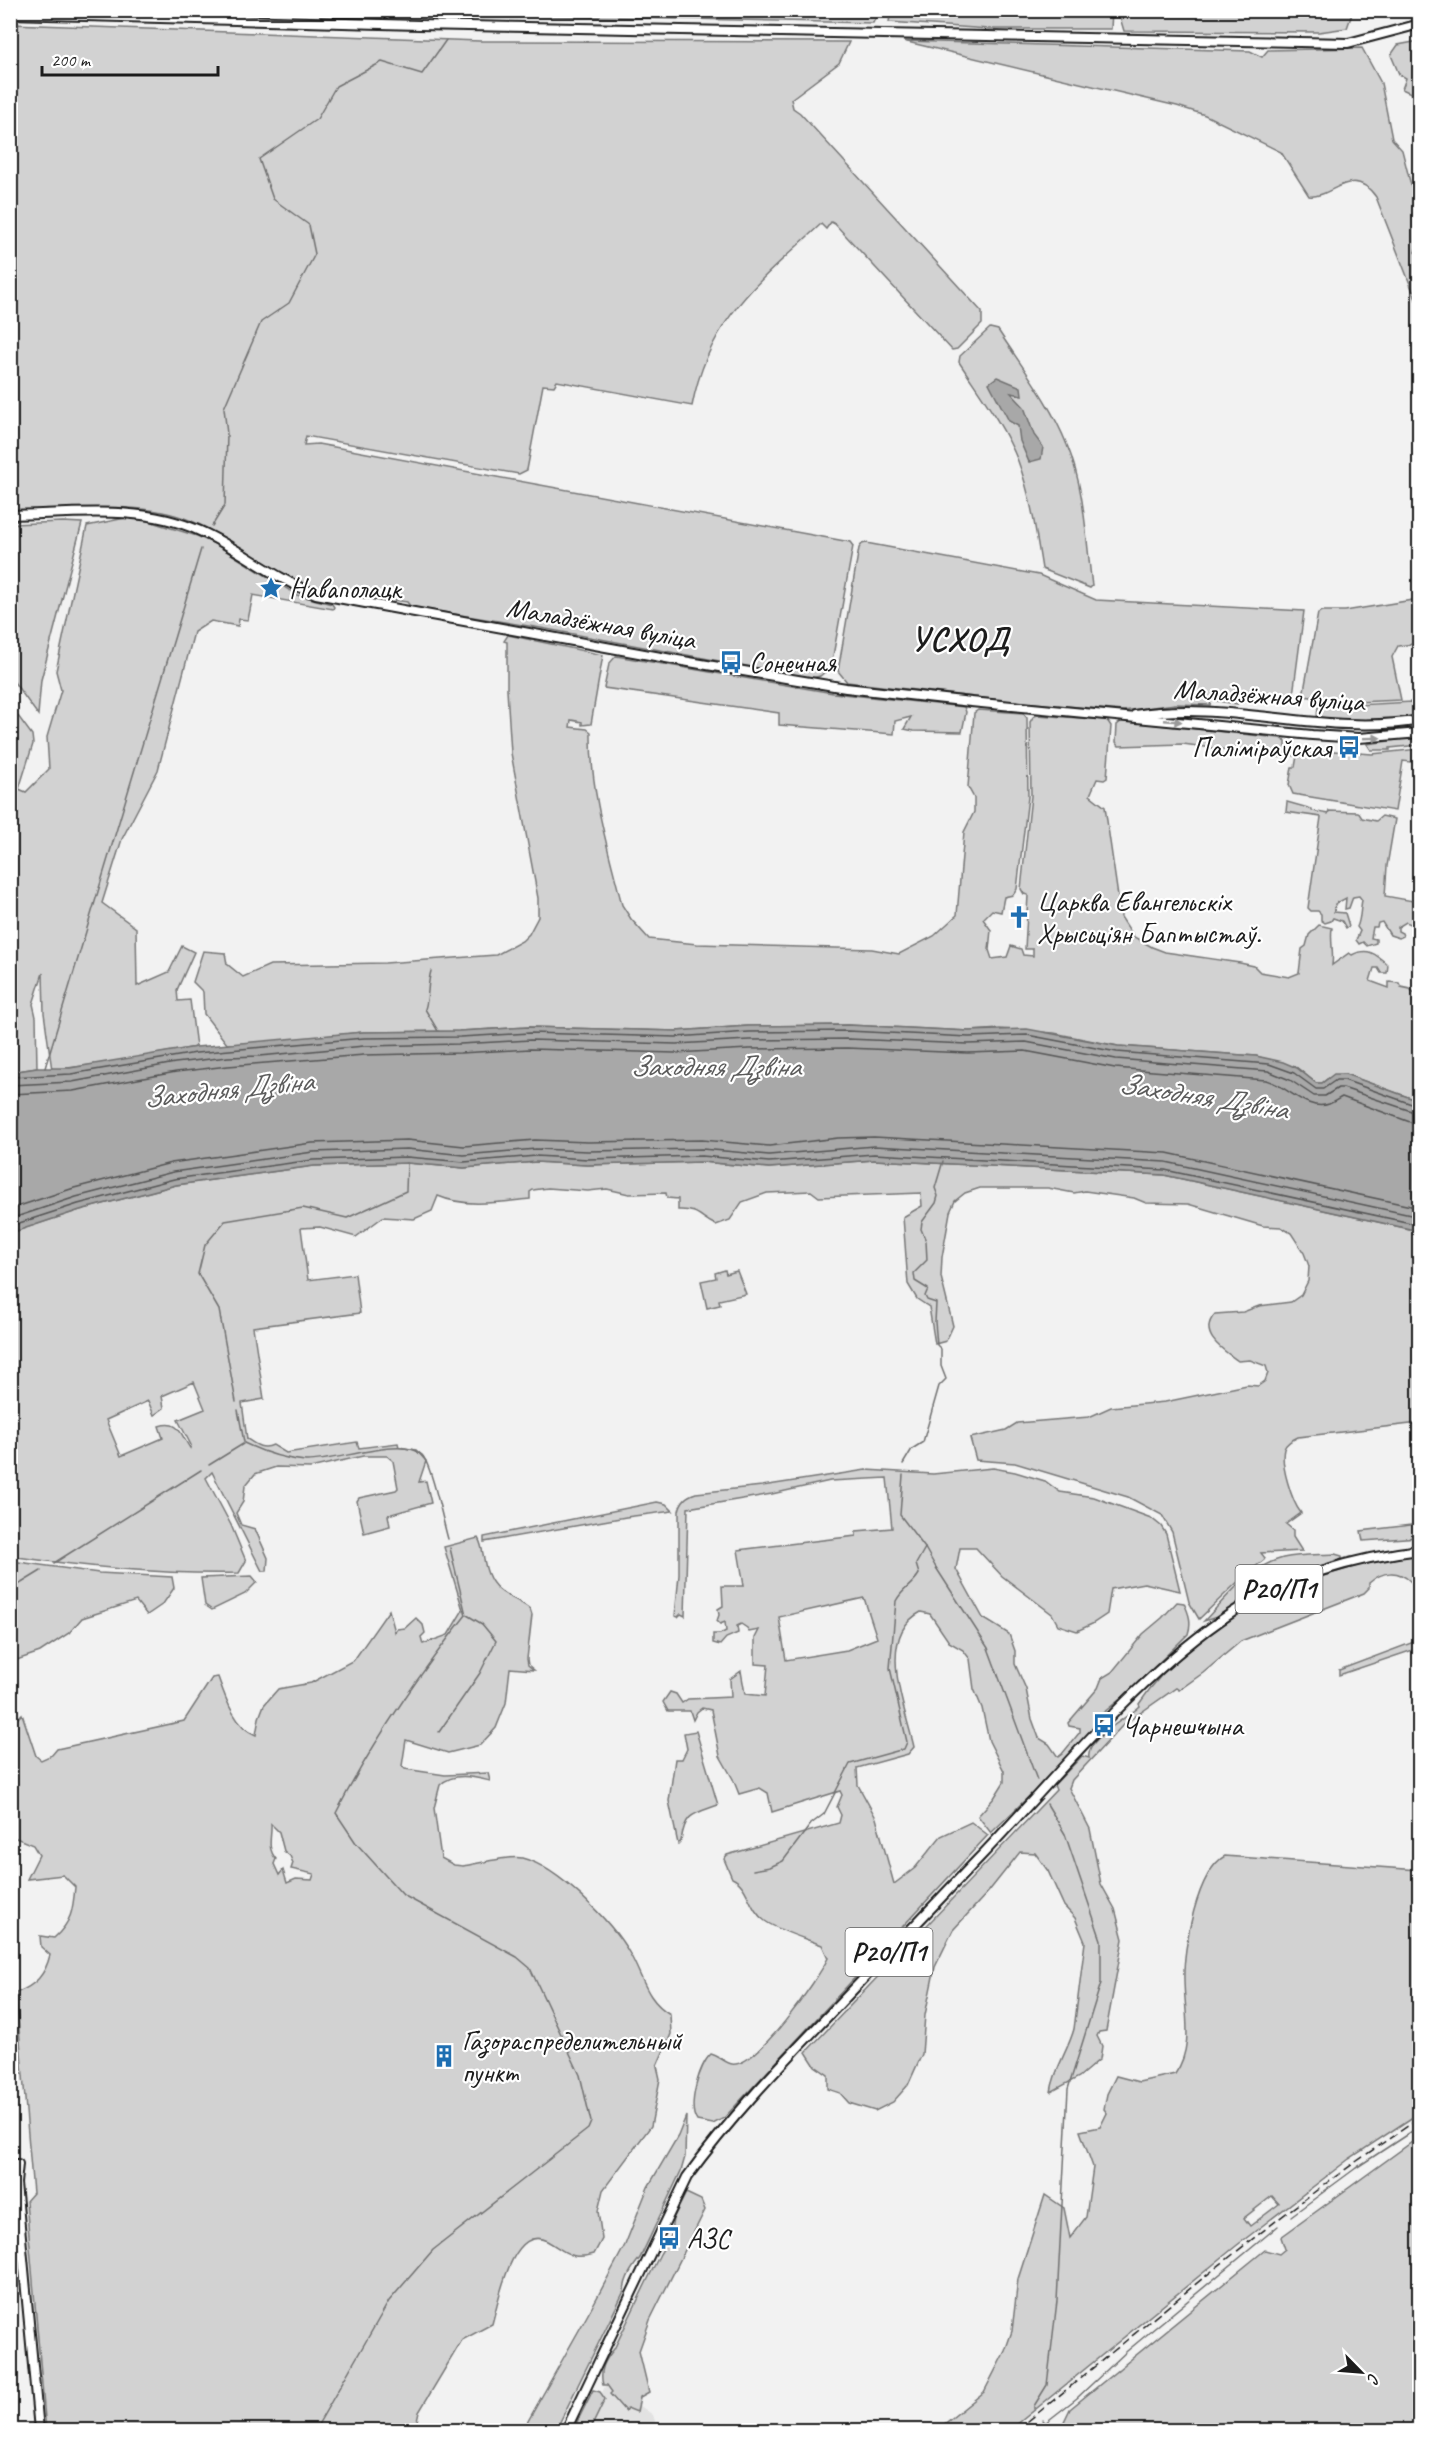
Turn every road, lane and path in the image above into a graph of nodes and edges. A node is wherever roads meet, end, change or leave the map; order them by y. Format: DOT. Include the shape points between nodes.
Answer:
graph roads {
  1 [pos="10,14"];
  2 [pos="1419,24"];
  3 [pos="10,515"];
  4 [pos="1115,716"];
  5 [pos="1419,720"];
  6 [pos="1419,733"];
  7 [pos="1419,1550"];
  8 [pos="13,2165"];
  9 [pos="14,2183"];
  10 [pos="39,2430"];
  11 [pos="566,2430"];
  1 -- 2 [label="main road" via="1348,43"];
  3 -- 4 [label="main road, Маладзёжная вуліца" via="146,515 190,527 297,587 343,601 831,686"];
  4 -- 5 [label="main road, Маладзёжная вуліца" via="1179,709 1358,726"];
  4 -- 6 [label="main road, Маладзёжная вуліца, one-way" via="1359,738"];
  7 -- 11 [label="main road, Р20/П1" via="1379,1555 1316,1573 1236,1610 1158,1669 802,2043 708,2148 687,2177"];
  8 -- 9 [label="main road"];
  9 -- 10 [label="main road"];
}
